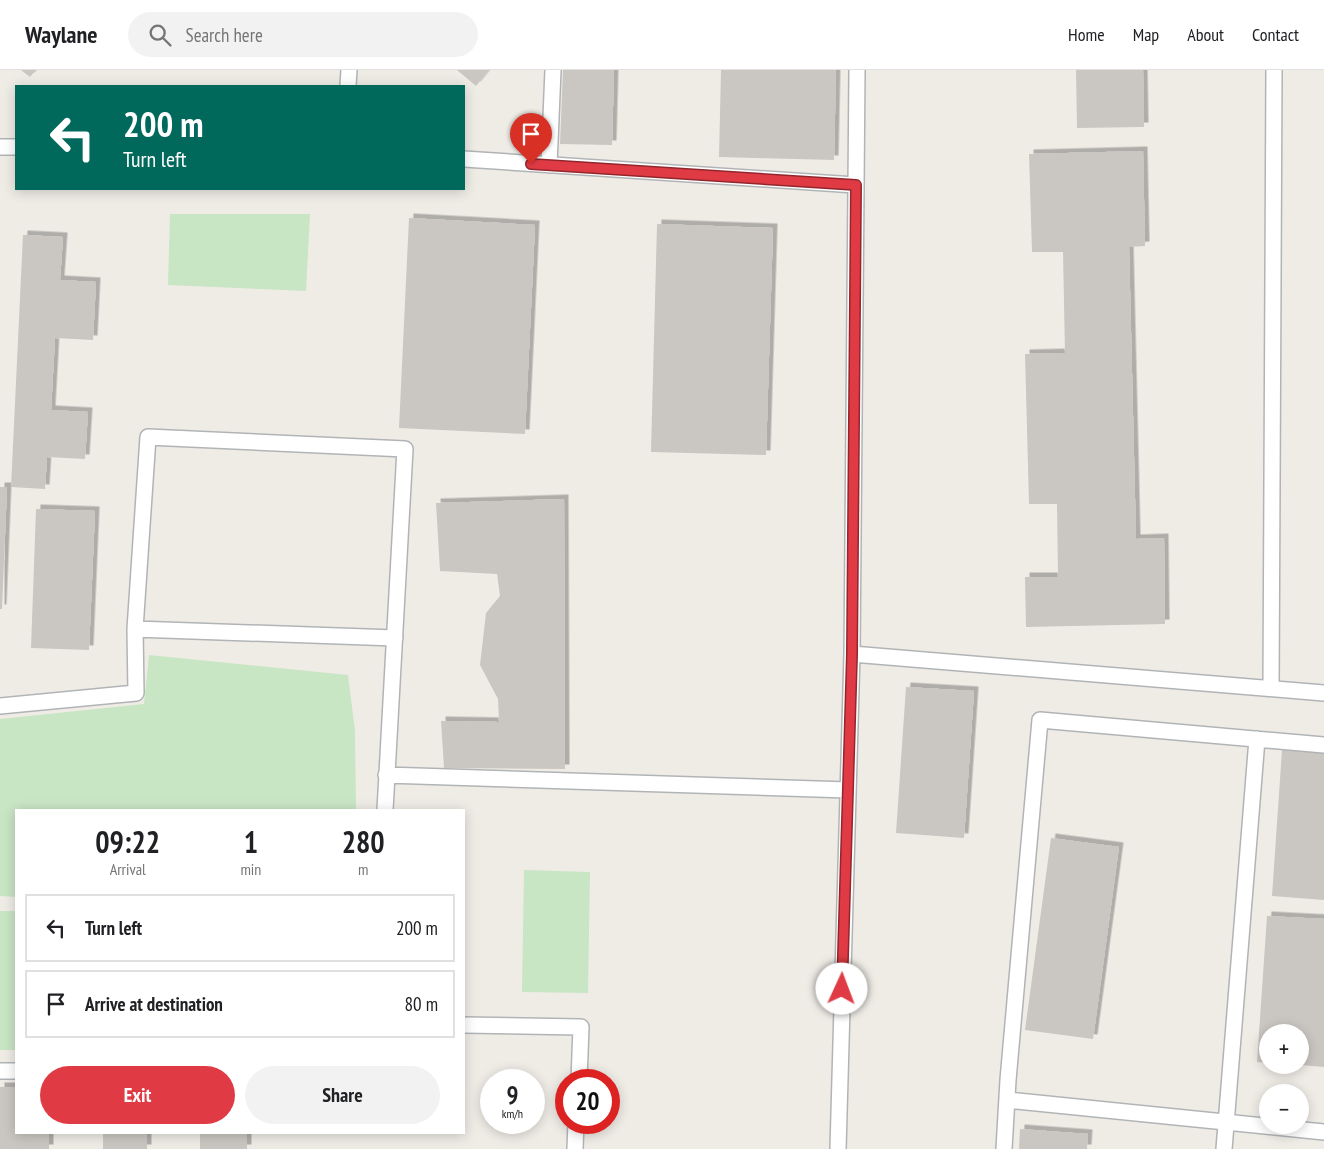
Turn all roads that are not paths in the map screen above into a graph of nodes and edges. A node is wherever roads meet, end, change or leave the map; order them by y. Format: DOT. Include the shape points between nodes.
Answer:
graph roads {
  1 [pos="349,70"];
  2 [pos="553,70"];
  3 [pos="857,70"];
  4 [pos="1274,70"];
  5 [pos="348,85"];
  6 [pos="0,147"];
  7 [pos="15,147"];
  8 [pos="465,159"];
  9 [pos="549,165"];
  10 [pos="856,185"];
  11 [pos="136,629"];
  12 [pos="395,638"];
  13 [pos="852,654"];
  14 [pos="1271,688"];
  15 [pos="1324,693"];
  16 [pos="0,706"];
  17 [pos="1257,739"];
  18 [pos="1324,745"];
  19 [pos="386,775"];
  20 [pos="848,790"];
  21 [pos="385,809"];
  22 [pos="465,1025"];
  23 [pos="579,1069"];
  24 [pos="0,1071"];
  25 [pos="15,1071"];
  26 [pos="1007,1100"];
  27 [pos="1226,1122"];
  28 [pos="1324,1132"];
  29 [pos="576,1134"];
  30 [pos="575,1149"];
  31 [pos="838,1149"];
  32 [pos="1004,1149"];
  33 [pos="1224,1149"];
  1 -- 5 [label="lane"];
  2 -- 9 [label="lane"];
  3 -- 10 [label="lane"];
  4 -- 14 [label="lane"];
  6 -- 7 [label="lane"];
  8 -- 9 [label="lane"];
  9 -- 10 [label="lane"];
  10 -- 13 [label="lane"];
  11 -- 12 [label="lane"];
  11 -- 12 [label="lane" via="148,437 406,449"];
  11 -- 16 [label="lane" via="136,694"];
  12 -- 19 [label="lane"];
  13 -- 14 [label="lane"];
  13 -- 20 [label="lane"];
  14 -- 15 [label="lane"];
  17 -- 18 [label="lane"];
  17 -- 26 [label="lane" via="1040,720"];
  17 -- 27 [label="lane"];
  19 -- 20 [label="lane"];
  19 -- 21 [label="lane"];
  20 -- 31 [label="lane"];
  22 -- 23 [label="lane" via="581,1027"];
  24 -- 25 [label="lane"];
  26 -- 27 [label="lane"];
  26 -- 32 [label="lane"];
  27 -- 28 [label="lane"];
  27 -- 33 [label="lane"];
  29 -- 30 [label="lane"];
}
